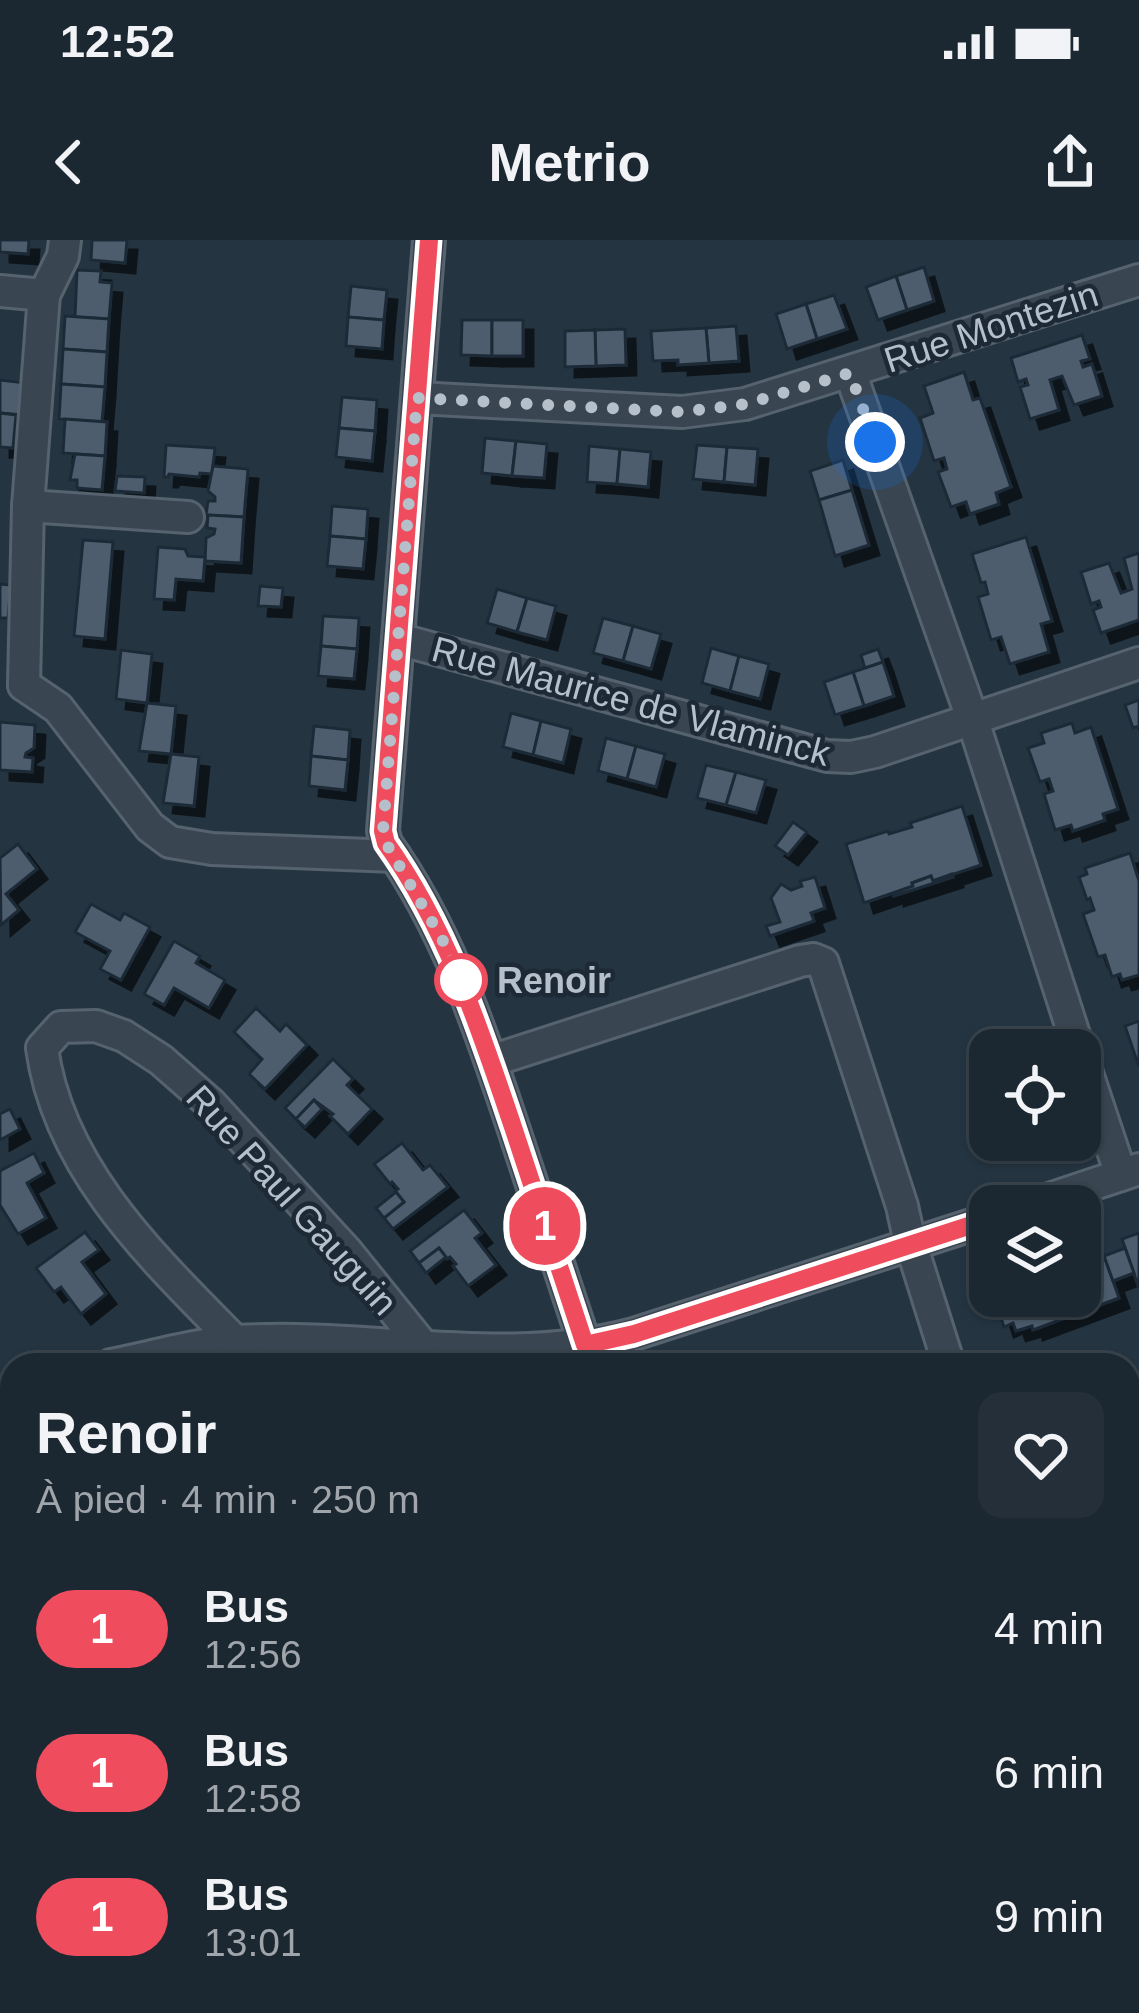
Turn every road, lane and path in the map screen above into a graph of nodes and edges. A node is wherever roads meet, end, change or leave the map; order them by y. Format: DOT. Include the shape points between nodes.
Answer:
graph roads {
  1 [pos="65,240"];
  2 [pos="429,240"];
  3 [pos="1139,280"];
  4 [pos="0,291"];
  5 [pos="44,295"];
  6 [pos="850,373"];
  7 [pos="417,398"];
  8 [pos="28,506"];
  9 [pos="188,517"];
  10 [pos="398,639"];
  11 [pos="1139,663"];
  12 [pos="12,690"];
  13 [pos="972,718"];
  14 [pos="395,856"];
  15 [pos="1073,1029"];
  16 [pos="491,1060"];
  17 [pos="1101,1102"];
  18 [pos="1130,1172"];
  19 [pos="1091,1185"];
  20 [pos="969,1226"];
  21 [pos="912,1246"];
  22 [pos="236,1341"];
  23 [pos="585,1345"];
  24 [pos="174,1353"];
  25 [pos="247,1353"];
  26 [pos="420,1353"];
  27 [pos="424,1353"];
  28 [pos="475,1353"];
  29 [pos="945,1353"];
  1 -- 5 [label="street"];
  2 -- 7 [label="street"];
  3 -- 6 [label="street, Rue Montezin"];
  4 -- 5 [label="street"];
  5 -- 8 [label="street"];
  6 -- 7 [label="street, Rue Montezin" via="746,404 682,412"];
  6 -- 13 [label="street"];
  7 -- 10 [label="street"];
  8 -- 9 [label="street"];
  8 -- 12 [label="street"];
  10 -- 13 [label="street, Rue Maurice de Vlaminck" via="827,756 862,755"];
  10 -- 14 [label="street" via="383,831"];
  11 -- 13 [label="street, Rue Maurice de Vlaminck"];
  12 -- 14 [label="street" via="58,708 170,842"];
  13 -- 15 [label="street"];
  14 -- 16 [label="street" via="442,939"];
  16 -- 21 [label="street" via="817,960 827,969"];
  16 -- 23 [label="street"];
  17 -- 18 [label="street"];
  18 -- 19 [label="street"];
  20 -- 21 [label="street"];
  21 -- 23 [label="street"];
  21 -- 29 [label="street"];
  22 -- 24 [label="street"];
  22 -- 25 [label="street, Rue Paul Gauguin"];
  22 -- 26 [label="street" via="387,1342"];
  22 -- 27 [label="street, Rue Paul Gauguin" via="123,1221 75,1152 46,1082 42,1048 61,1028 96,1026 124,1036 210,1103 346,1252"];
  23 -- 28 [label="street"];
}
